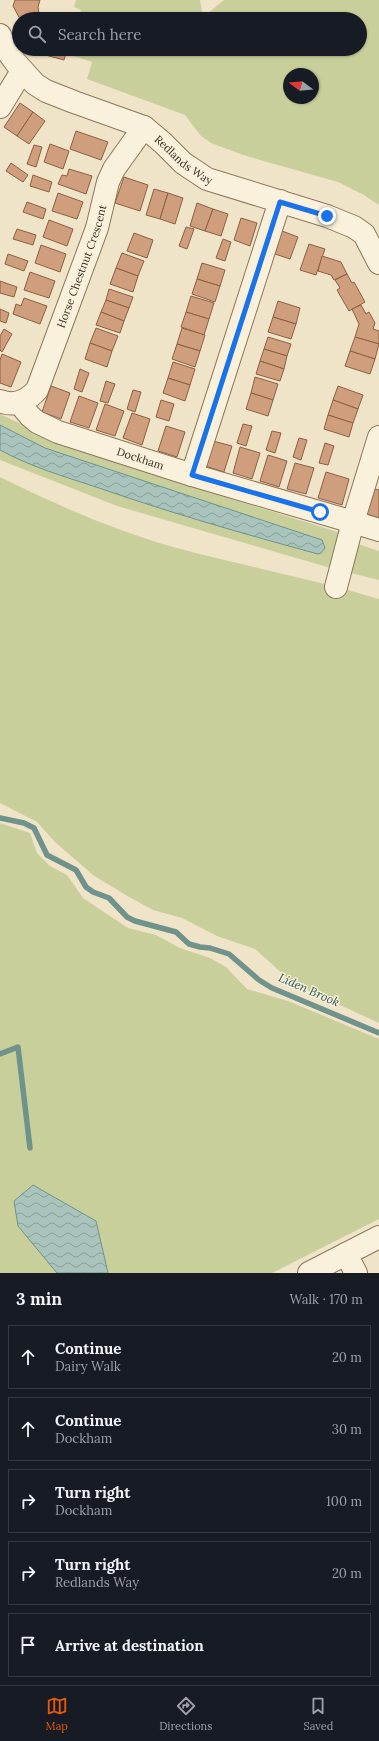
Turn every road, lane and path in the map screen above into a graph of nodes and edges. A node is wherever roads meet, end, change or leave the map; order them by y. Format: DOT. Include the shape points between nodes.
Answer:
graph roads {
  1 [pos="0,35"];
  2 [pos="22,71"];
  3 [pos="0,107"];
  4 [pos="144,127"];
  5 [pos="280,202"];
  6 [pos="379,264"];
  7 [pos="10,402"];
  8 [pos="379,437"];
  9 [pos="90,443"];
  10 [pos="192,475"];
  11 [pos="353,522"];
  12 [pos="379,530"];
  13 [pos="336,587"];
  14 [pos="379,1237"];
  15 [pos="346,1254"];
  16 [pos="309,1273"];
  17 [pos="356,1273"];
  1 -- 2 [label="street, Redlands Way"];
  2 -- 3 [label="street"];
  2 -- 4 [label="street, Redlands Way" via="46,91"];
  4 -- 5 [label="street, Redlands Way" via="195,173"];
  4 -- 7 [label="street, Horse Chestnut Crescent" via="114,169 108,182 97,228 37,390 29,399"];
  5 -- 6 [label="street, Redlands Way" via="354,227 364,234"];
  5 -- 10 [label="street"];
  7 -- 9 [label="street, Horse Chestnut Crescent" via="37,422"];
  8 -- 11 [label="street"];
  9 -- 10 [label="street, Dockham"];
  10 -- 11 [label="street, Dockham"];
  11 -- 12 [label="street, Dockham"];
  11 -- 13 [label="street"];
  14 -- 15 [label="street"];
  15 -- 16 [label="street"];
  15 -- 17 [label="street"];
}
